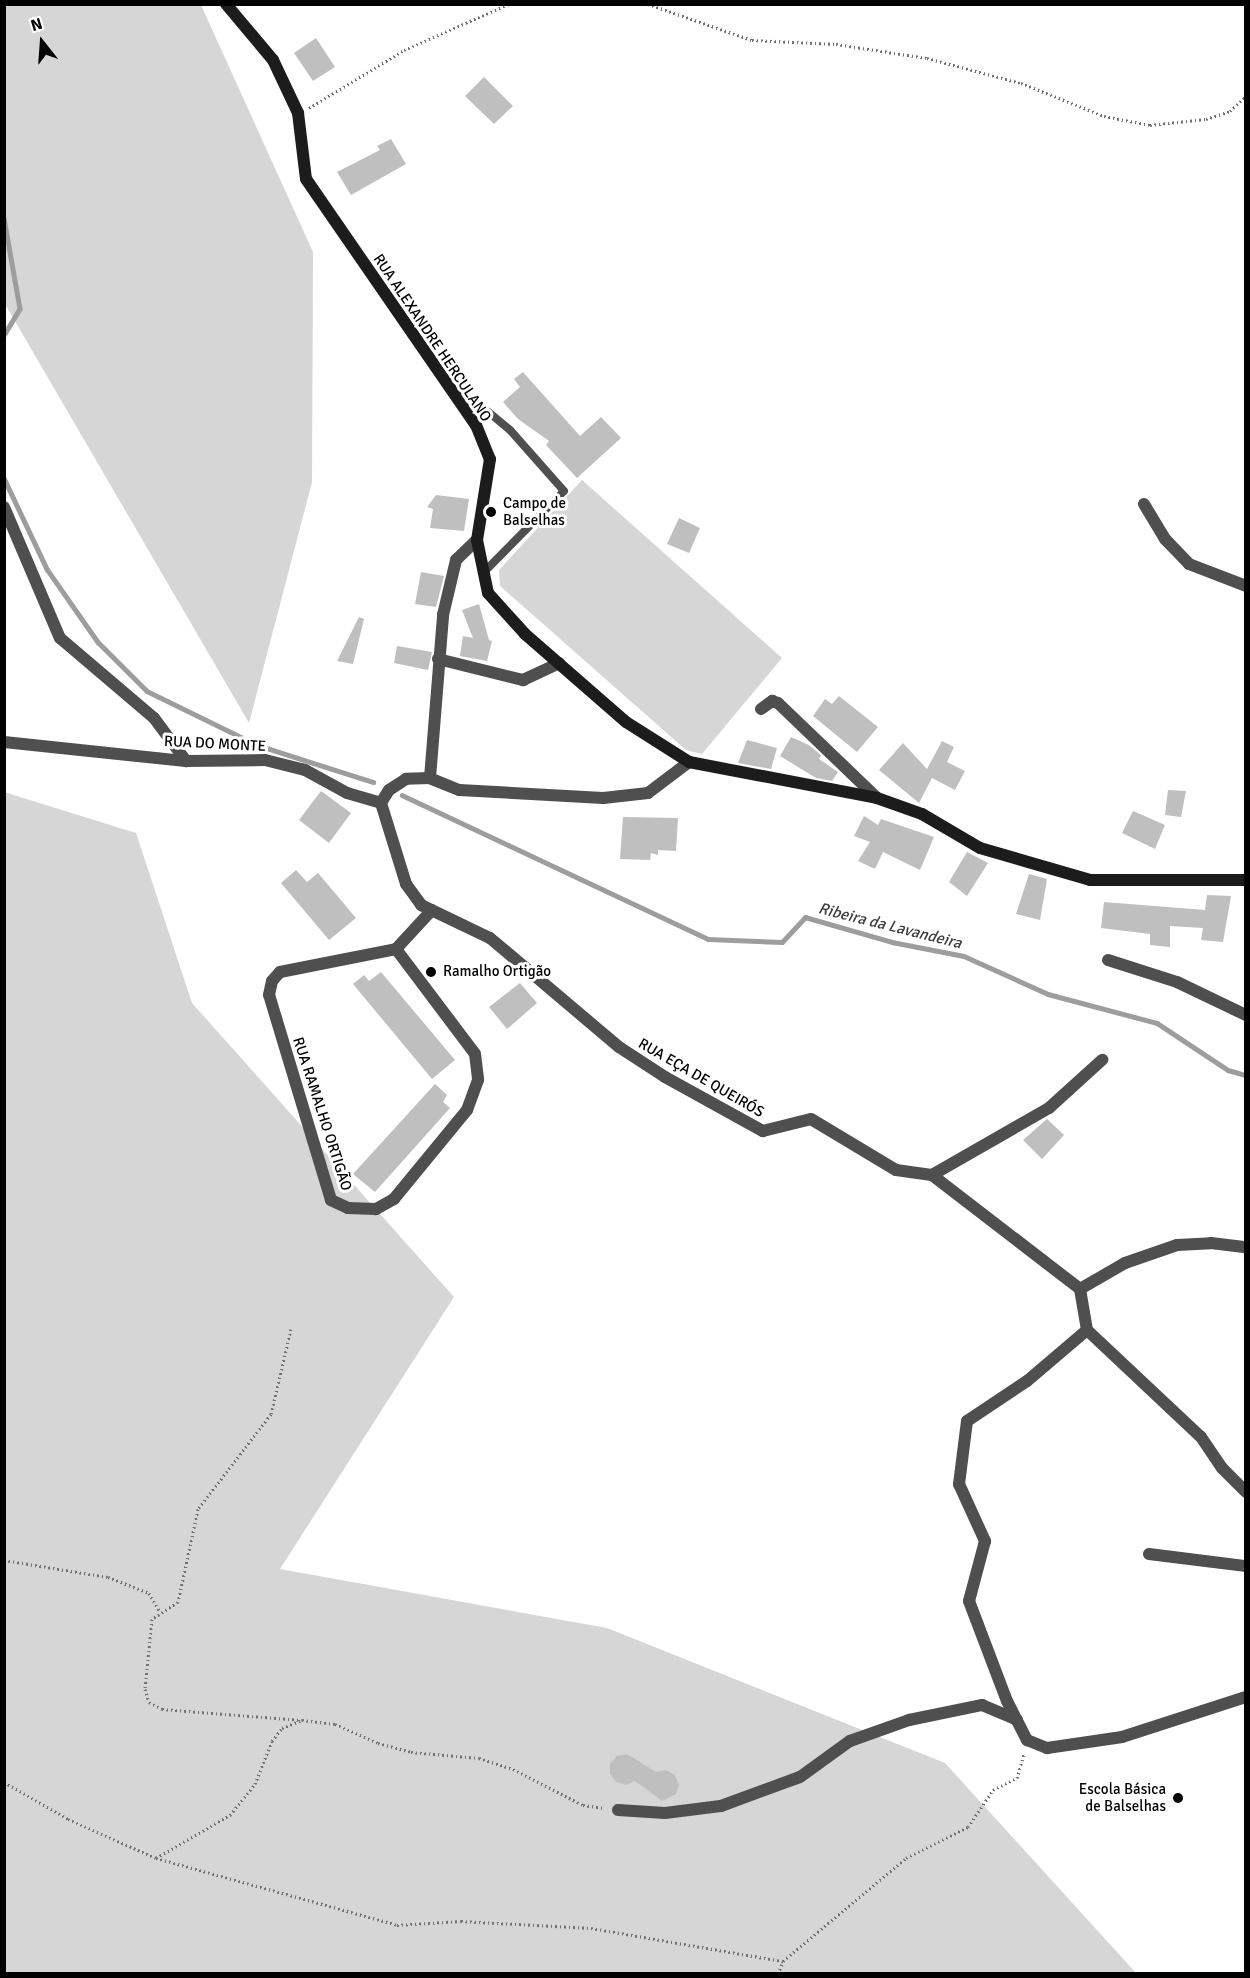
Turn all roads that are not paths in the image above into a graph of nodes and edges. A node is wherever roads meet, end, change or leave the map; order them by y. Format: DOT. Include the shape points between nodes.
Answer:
graph roads {
  1 [pos="226,4"];
  2 [pos="453,394"];
  3 [pos="1144,504"];
  4 [pos="4,507"];
  5 [pos="477,540"];
  6 [pos="483,573"];
  7 [pos="1245,586"];
  8 [pos="438,659"];
  9 [pos="559,663"];
  10 [pos="761,709"];
  11 [pos="4,742"];
  12 [pos="186,761"];
  13 [pos="689,762"];
  14 [pos="429,778"];
  15 [pos="877,798"];
  16 [pos="381,803"];
  17 [pos="1245,880"];
  18 [pos="432,910"];
  19 [pos="396,949"];
  20 [pos="1108,960"];
  21 [pos="1245,1015"];
  22 [pos="1102,1060"];
  23 [pos="932,1175"];
  24 [pos="1245,1247"];
  25 [pos="1080,1289"];
  26 [pos="1087,1330"];
  27 [pos="1245,1492"];
  28 [pos="1149,1554"];
  29 [pos="1245,1566"];
  30 [pos="1245,1697"];
  31 [pos="1017,1720"];
  32 [pos="618,1810"];
  1 -- 2 [label="street, RUA ALEXANDRE HERCULANO" via="273,60 298,113 306,179"];
  2 -- 5 [label="street, RUA ALEXANDRE HERCULANO" via="476,425 489,459"];
  2 -- 6 [label="lane" via="474,400 510,430 564,491"];
  3 -- 7 [label="street" via="1165,539 1189,564"];
  4 -- 12 [label="street" via="60,638 154,718"];
  5 -- 6 [label="street, RUA ALEXANDRE HERCULANO"];
  5 -- 8 [label="street" via="456,560 442,615"];
  6 -- 9 [label="street, RUA ALEXANDRE HERCULANO" via="488,593 500,608"];
  8 -- 9 [label="street" via="523,680"];
  8 -- 14 [label="street"];
  9 -- 13 [label="street, RUA ALEXANDRE HERCULANO" via="626,722"];
  10 -- 15 [label="street" via="772,701 778,703"];
  11 -- 12 [label="street, RUA DO MONTE"];
  12 -- 16 [label="street, RUA DO MONTE" via="265,760 305,770 347,793"];
  13 -- 14 [label="street" via="648,793 603,798 459,790"];
  13 -- 15 [label="street, RUA ALEXANDRE HERCULANO"];
  14 -- 16 [label="street" via="406,779 389,789"];
  15 -- 17 [label="street, RUA ALEXANDRE HERCULANO" via="922,814 980,848 1090,880"];
  16 -- 18 [label="street, RUA EÇA DE QUEIRÓS" via="406,884 421,905"];
  18 -- 19 [label="street"];
  18 -- 23 [label="street, RUA EÇA DE QUEIRÓS" via="490,938 619,1047 746,1123 763,1131 811,1119 896,1170"];
  19 -- 19 [label="street, RUA RAMALHO ORTIGÃO" via="280,972 272,981 269,995 331,1200 348,1208 376,1209 394,1199 467,1110 477,1080 475,1054"];
  20 -- 21 [label="street" via="1177,982"];
  22 -- 23 [label="street" via="1049,1108"];
  23 -- 25 [label="street, RUA EÇA DE QUEIRÓS"];
  24 -- 25 [label="street" via="1177,1245 1125,1263"];
  25 -- 26 [label="street"];
  26 -- 27 [label="street" via="1201,1437"];
  26 -- 31 [label="street" via="1027,1381 967,1421 959,1484 985,1541 969,1601"];
  28 -- 29 [label="street"];
  30 -- 31 [label="street" via="1122,1737 1047,1748 1027,1740"];
  31 -- 32 [label="street" via="982,1705 909,1720 850,1741 800,1777 721,1806 665,1812"];
}
